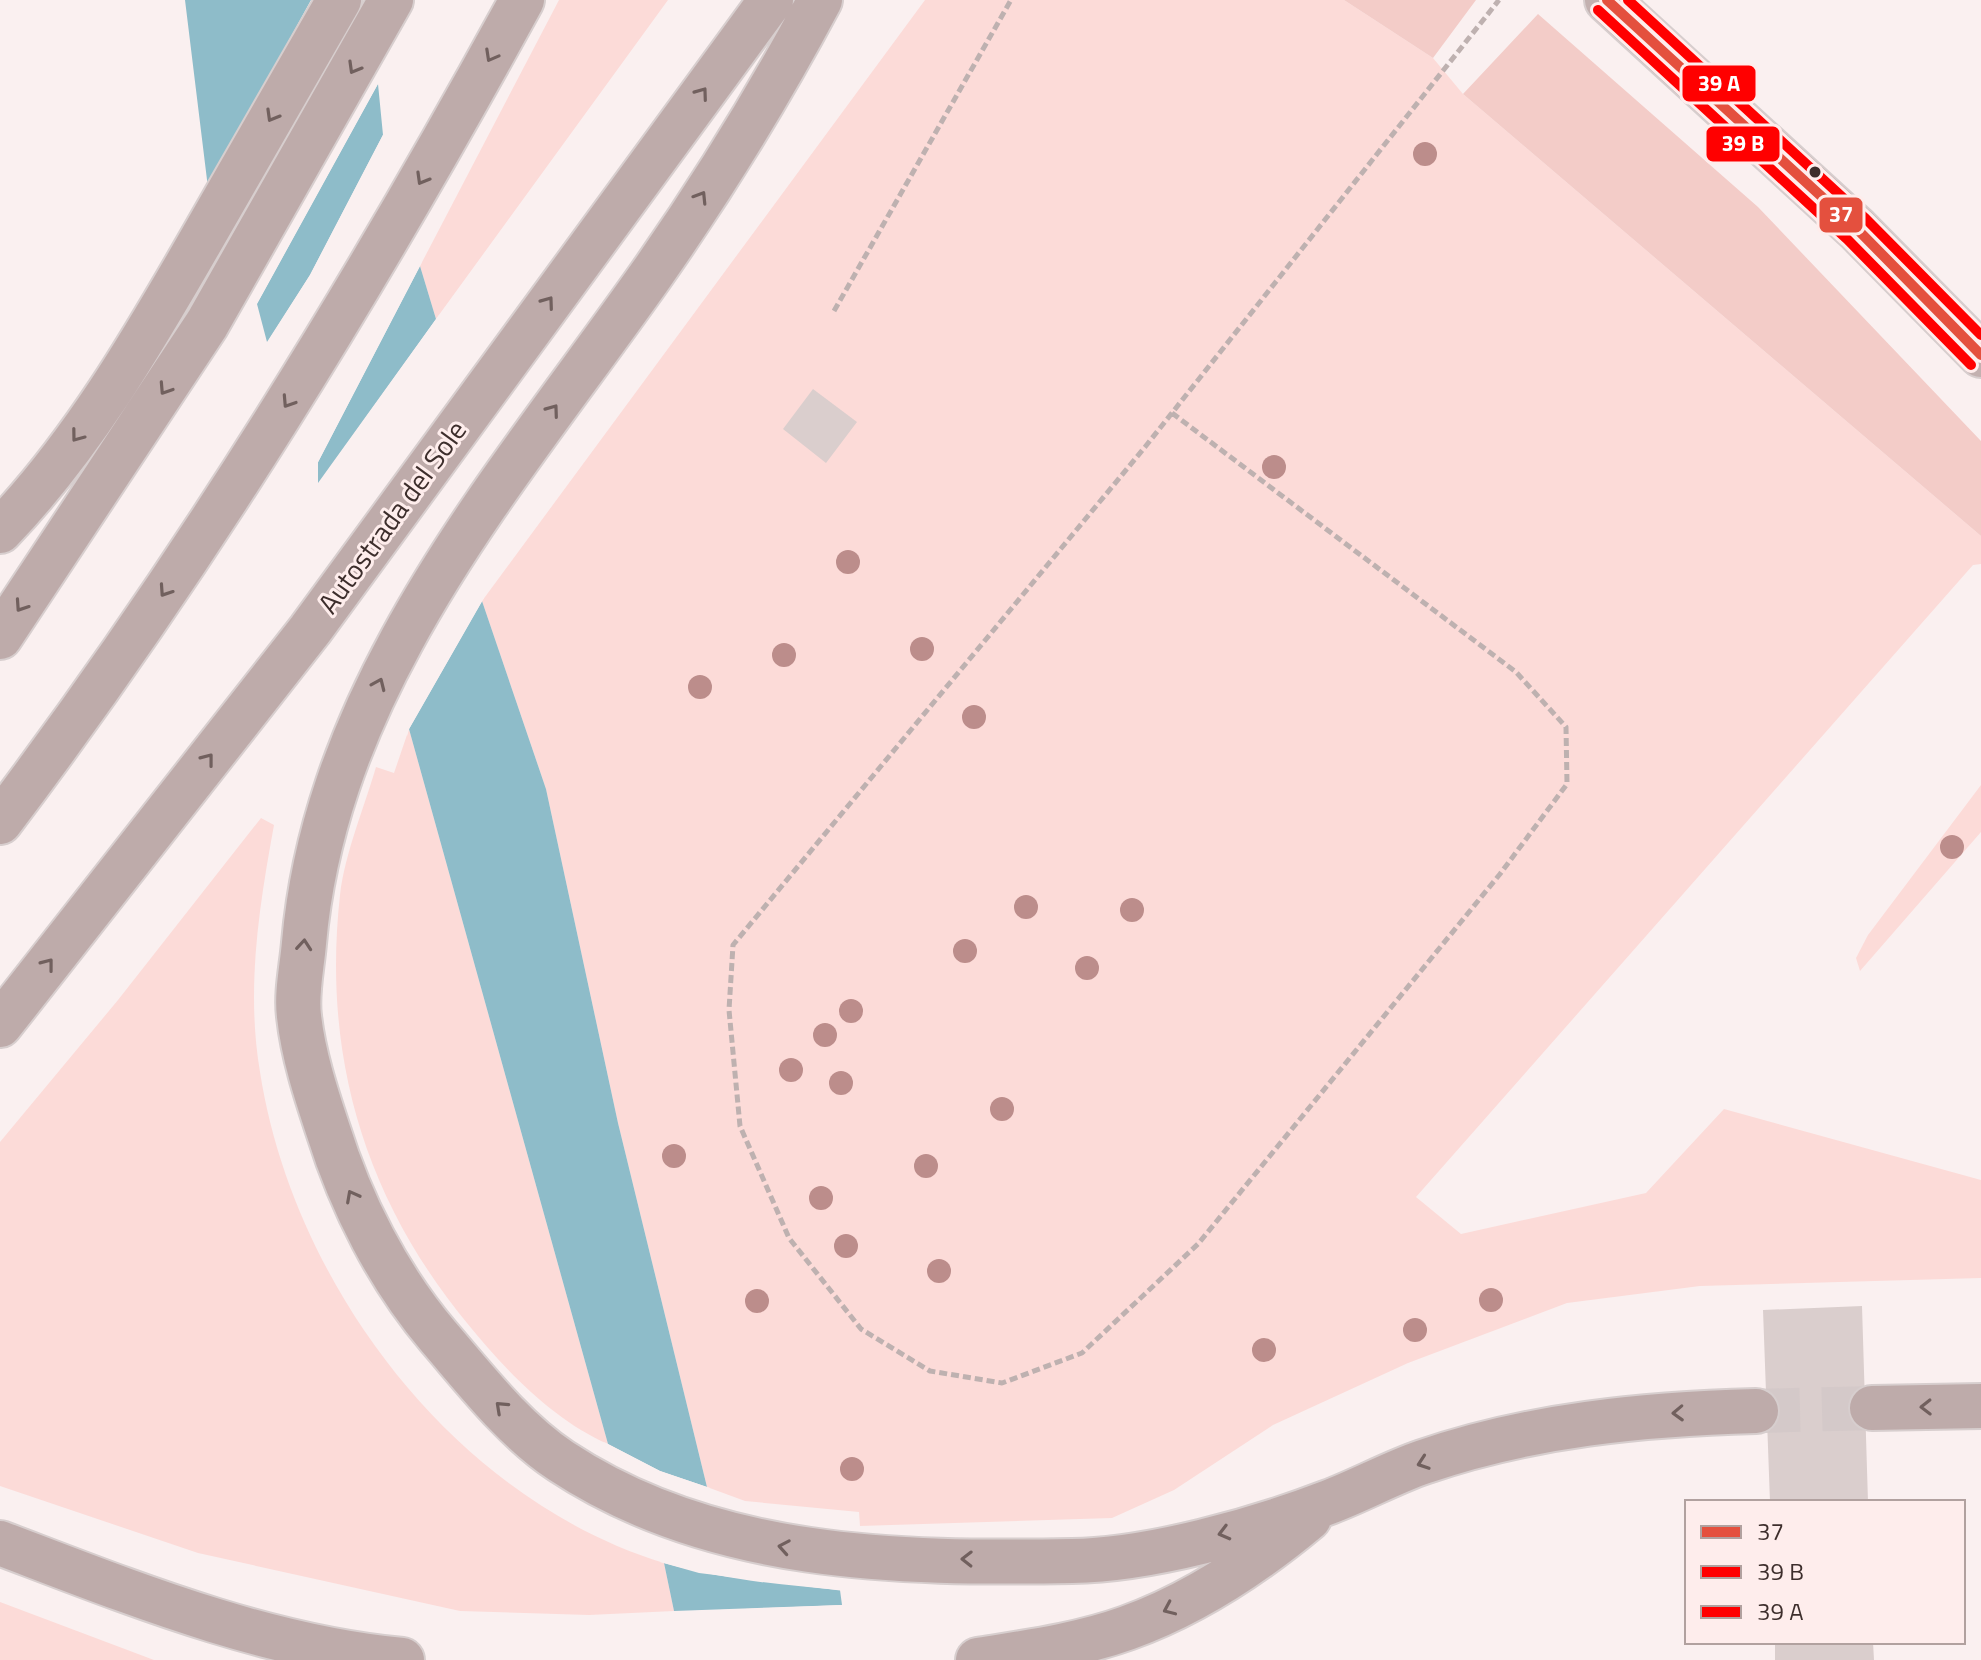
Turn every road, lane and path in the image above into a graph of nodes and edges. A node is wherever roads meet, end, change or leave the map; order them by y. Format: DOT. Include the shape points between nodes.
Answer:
graph roads {
  1 [pos="339,0"];
  2 [pos="391,0"];
  3 [pos="522,0"];
  4 [pos="771,0"];
  5 [pos="820,0"];
  6 [pos="1011,0"];
  7 [pos="1499,0"];
  8 [pos="1607,0"];
  9 [pos="834,311"];
  10 [pos="1981,355"];
  11 [pos="1172,413"];
  12 [pos="0,531"];
  13 [pos="0,637"];
  14 [pos="0,822"];
  15 [pos="0,1025"];
  16 [pos="1981,1406"];
  17 [pos="1872,1408"];
  18 [pos="1756,1411"];
  19 [pos="1326,1504"];
  20 [pos="0,1543"];
  21 [pos="402,1660"];
  22 [pos="978,1660"];
  1 -- 12 [label="highway, one-way" via="166,301 95,413"];
  2 -- 13 [label="highway, one-way" via="207,324"];
  3 -- 14 [label="highway, one-way" via="321,352 84,712"];
  15 -- 4 [label="highway, Autostrada del Sole, one-way" via="310,630"];
  19 -- 5 [label="highway, one-way" via="1146,1554 1079,1562 862,1556 726,1536 650,1507 559,1460 494,1401 409,1301 344,1180 298,1013 309,881 347,756 385,669 441,568 656,269"];
  6 -- 9 [label="path"];
  7 -- 11 [label="path"];
  8 -- 10 [label="main road" via="1857,229"];
  11 -- 11 [label="path" via="733,945 729,1010 740,1126 789,1238 861,1329 930,1371 1002,1383 1082,1353 1198,1244 1500,874 1567,784 1566,727 1516,672"];
  16 -- 17 [label="highway, one-way"];
  18 -- 19 [label="highway, one-way" via="1656,1414 1539,1432 1424,1462"];
  19 -- 22 [label="highway, one-way" via="1206,1592 1127,1628"];
  20 -- 21 [label="highway" via="242,1629"];
}
